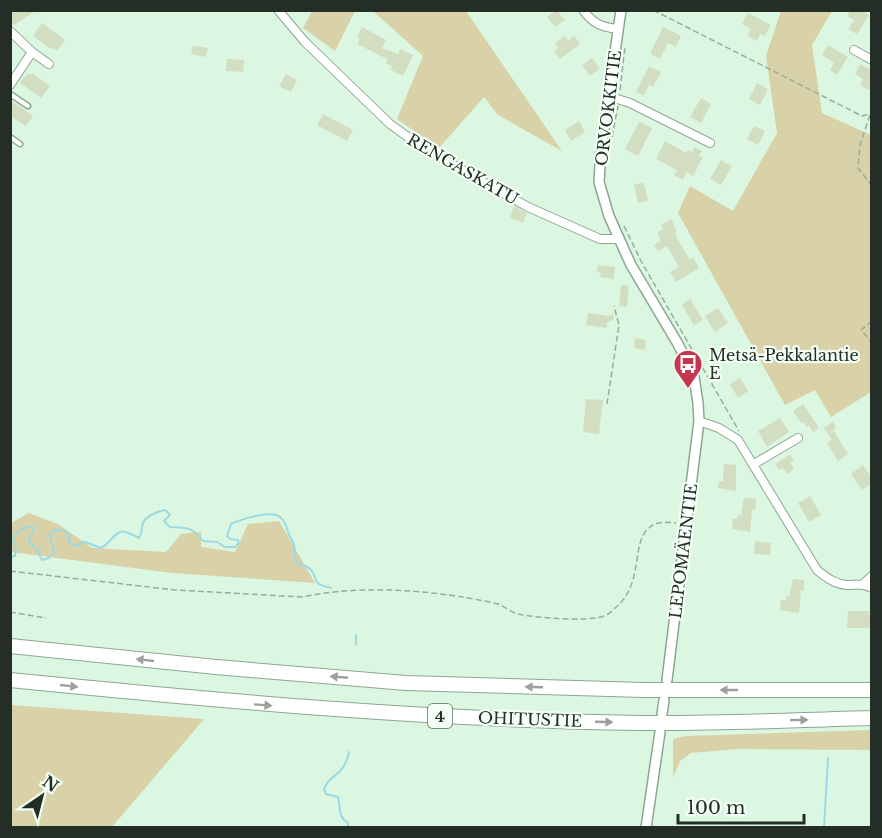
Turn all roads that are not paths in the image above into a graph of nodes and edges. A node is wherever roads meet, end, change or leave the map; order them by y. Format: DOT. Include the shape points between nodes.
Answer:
graph roads {
  1 [pos="278,10"];
  2 [pos="584,10"];
  3 [pos="621,10"];
  4 [pos="618,29"];
  5 [pos="10,31"];
  6 [pos="854,50"];
  7 [pos="32,52"];
  8 [pos="872,60"];
  9 [pos="49,64"];
  10 [pos="10,85"];
  11 [pos="10,94"];
  12 [pos="608,96"];
  13 [pos="28,106"];
  14 [pos="10,137"];
  15 [pos="710,143"];
  16 [pos="20,144"];
  17 [pos="619,239"];
  18 [pos="699,421"];
  19 [pos="798,438"];
  20 [pos="754,464"];
  21 [pos="872,576"];
  22 [pos="863,584"];
  23 [pos="872,588"];
  24 [pos="10,646"];
  25 [pos="10,680"];
  26 [pos="667,681"];
  27 [pos="872,690"];
  28 [pos="664,700"];
  29 [pos="662,714"];
  30 [pos="872,718"];
  31 [pos="660,732"];
  32 [pos="646,828"];
  1 -- 17 [label="street, RENGASKATU" via="305,42 390,124 420,146 528,207 600,239"];
  2 -- 4 [label="street" via="590,20 602,27"];
  3 -- 4 [label="street, ORVOKKITIE"];
  4 -- 12 [label="street, ORVOKKITIE"];
  5 -- 7 [label="street"];
  6 -- 8 [label="street"];
  7 -- 9 [label="street"];
  7 -- 10 [label="street"];
  11 -- 13 [label="lane"];
  12 -- 15 [label="street"];
  12 -- 17 [label="street, ORVOKKITIE" via="599,182"];
  14 -- 16 [label="lane"];
  17 -- 18 [label="street, ORVOKKITIE" via="694,377"];
  18 -- 20 [label="street" via="738,440"];
  18 -- 26 [label="street, LEPOMÄENTIE"];
  19 -- 20 [label="street"];
  20 -- 22 [label="street" via="817,570 831,581"];
  21 -- 22 [label="street"];
  22 -- 23 [label="street"];
  27 -- 24 [label="highway, OHITUSTIE / 4, one-way" via="643,690 406,683"];
  25 -- 30 [label="highway, OHITUSTIE / 4, one-way" via="393,715 641,723"];
  28 -- 29 [label="street"];
  31 -- 32 [label="street"];
}
